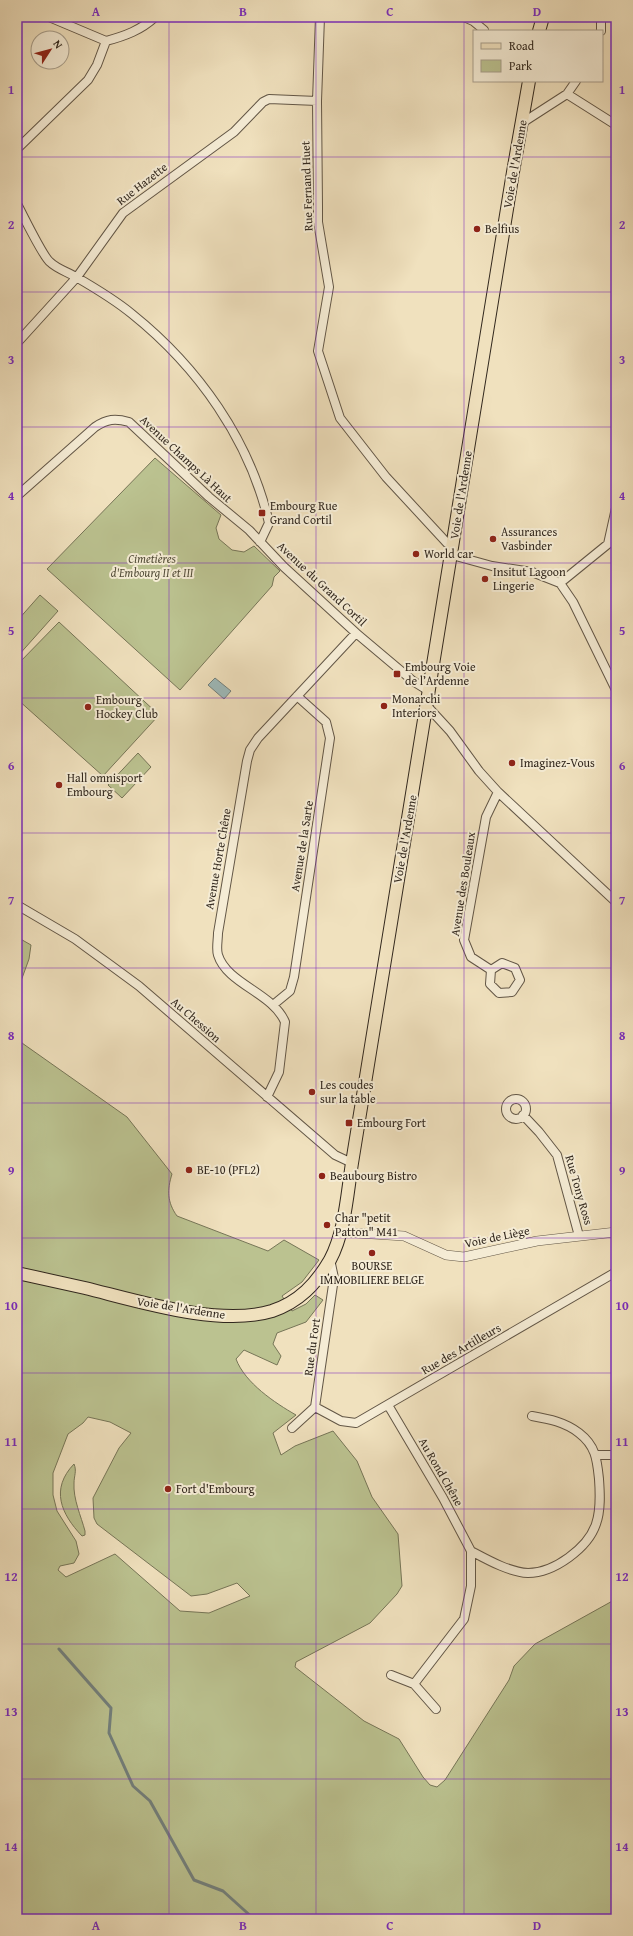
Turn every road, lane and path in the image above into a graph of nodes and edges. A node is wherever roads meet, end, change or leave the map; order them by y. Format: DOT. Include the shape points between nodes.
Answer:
graph roads {
  1 [pos="49,17"];
  2 [pos="155,17"];
  3 [pos="320,17"];
  4 [pos="464,17"];
  5 [pos="543,17"];
  6 [pos="601,17"];
  7 [pos="484,30"];
  8 [pos="539,30"];
  9 [pos="600,30"];
  10 [pos="106,41"];
  11 [pos="529,82"];
  12 [pos="575,82"];
  13 [pos="567,94"];
  14 [pos="317,101"];
  15 [pos="522,123"];
  16 [pos="616,125"];
  17 [pos="17,149"];
  18 [pos="17,204"];
  19 [pos="77,277"];
  20 [pos="17,343"];
  21 [pos="17,496"];
  22 [pos="616,508"];
  23 [pos="260,542"];
  24 [pos="452,551"];
  25 [pos="560,583"];
  26 [pos="356,633"];
  27 [pos="616,690"];
  28 [pos="429,691"];
  29 [pos="297,696"];
  30 [pos="427,706"];
  31 [pos="498,792"];
  32 [pos="616,902"];
  33 [pos="17,905"];
  34 [pos="491,970"];
  35 [pos="273,1005"];
  36 [pos="266,1097"];
  37 [pos="523,1116"];
  38 [pos="352,1163"];
  39 [pos="340,1232"];
  40 [pos="616,1232"];
  41 [pos="579,1236"];
  42 [pos="330,1259"];
  43 [pos="616,1272"];
  44 [pos="17,1273"];
  45 [pos="388,1405"];
  46 [pos="315,1407"];
  47 [pos="532,1416"];
  48 [pos="292,1428"];
  49 [pos="616,1455"];
  50 [pos="597,1456"];
  51 [pos="471,1551"];
  52 [pos="391,1675"];
  53 [pos="414,1684"];
  54 [pos="436,1709"];
  1 -- 10 [label="street"];
  2 -- 10 [label="street" via="128,35"];
  3 -- 14 [label="street, Rue Fernand Huet"];
  4 -- 7 [label="street"];
  5 -- 8 [label="main road"];
  6 -- 9 [label="street"];
  10 -- 17 [label="street" via="98,65 88,80"];
  11 -- 15 [label="main road, Voie de l'Ardenne"];
  12 -- 13 [label="street"];
  13 -- 15 [label="street"];
  13 -- 16 [label="street"];
  14 -- 19 [label="street, Rue Hazette" via="269,99 263,102 234,132 123,213"];
  14 -- 24 [label="street, Rue Fernand Huet" via="318,222 329,287 318,351 340,418"];
  15 -- 24 [label="main road, Voie de l'Ardenne"];
  18 -- 19 [label="street, Avenue du Grand Cortil" via="49,262"];
  19 -- 20 [label="street, Rue Hazette"];
  19 -- 23 [label="street, Avenue du Grand Cortil" via="137,318 169,347 207,391 236,436 256,479 269,523"];
  21 -- 23 [label="street, Avenue Champs Là Haut" via="94,427 116,418 129,422"];
  22 -- 25 [label="street" via="608,544"];
  23 -- 26 [label="street, Avenue du Grand Cortil"];
  24 -- 25 [label="street" via="492,566 532,572"];
  24 -- 28 [label="main road, Voie de l'Ardenne"];
  25 -- 27 [label="street"];
  26 -- 28 [label="street, Avenue du Grand Cortil" via="413,681"];
  26 -- 29 [label="street, Avenue Horte Chêne"];
  28 -- 30 [label="main road, Voie de l'Ardenne"];
  29 -- 35 [label="street, Avenue de la Sarte" via="326,722 330,738 294,977 290,991"];
  29 -- 35 [label="street, Avenue Horte Chêne" via="250,750 218,933 218,955 230,973"];
  30 -- 31 [label="street"];
  30 -- 38 [label="main road, Voie de l'Ardenne"];
  31 -- 32 [label="street"];
  31 -- 34 [label="street, Avenue des Bouleaux" via="486,817 464,940 471,957"];
  33 -- 36 [label="street, Au Chession" via="75,939 139,986"];
  35 -- 36 [label="street, Avenue Horte Chêne" via="285,1022 278,1072"];
  36 -- 38 [label="street, Au Chession" via="335,1155"];
  37 -- 41 [label="street, Rue Tony Ross" via="557,1155"];
  38 -- 39 [label="main road, Voie de l'Ardenne"];
  39 -- 41 [label="street, Voie de Liège" via="404,1236 446,1255 458,1257 537,1241"];
  39 -- 42 [label="main road, Voie de l'Ardenne"];
  40 -- 41 [label="street, Voie de Liège"];
  42 -- 44 [label="main road, Voie de l'Ardenne" via="319,1277 300,1297 273,1311 247,1316 187,1311"];
  42 -- 46 [label="street, Rue du Fort" via="334,1278"];
  43 -- 45 [label="street, Rue des Artilleurs"];
  45 -- 46 [label="street, Rue des Artilleurs" via="356,1424 341,1421"];
  45 -- 51 [label="street, Au Rond Chêne"];
  46 -- 48 [label="street"];
  47 -- 50 [label="street" via="562,1422 581,1434"];
  49 -- 50 [label="street"];
  50 -- 51 [label="street" via="600,1498 596,1525 581,1549 557,1566 528,1573 501,1566"];
  51 -- 53 [label="street, Au Rond Chêne" via="473,1570 464,1619"];
  52 -- 53 [label="street"];
  53 -- 54 [label="street"];
}
